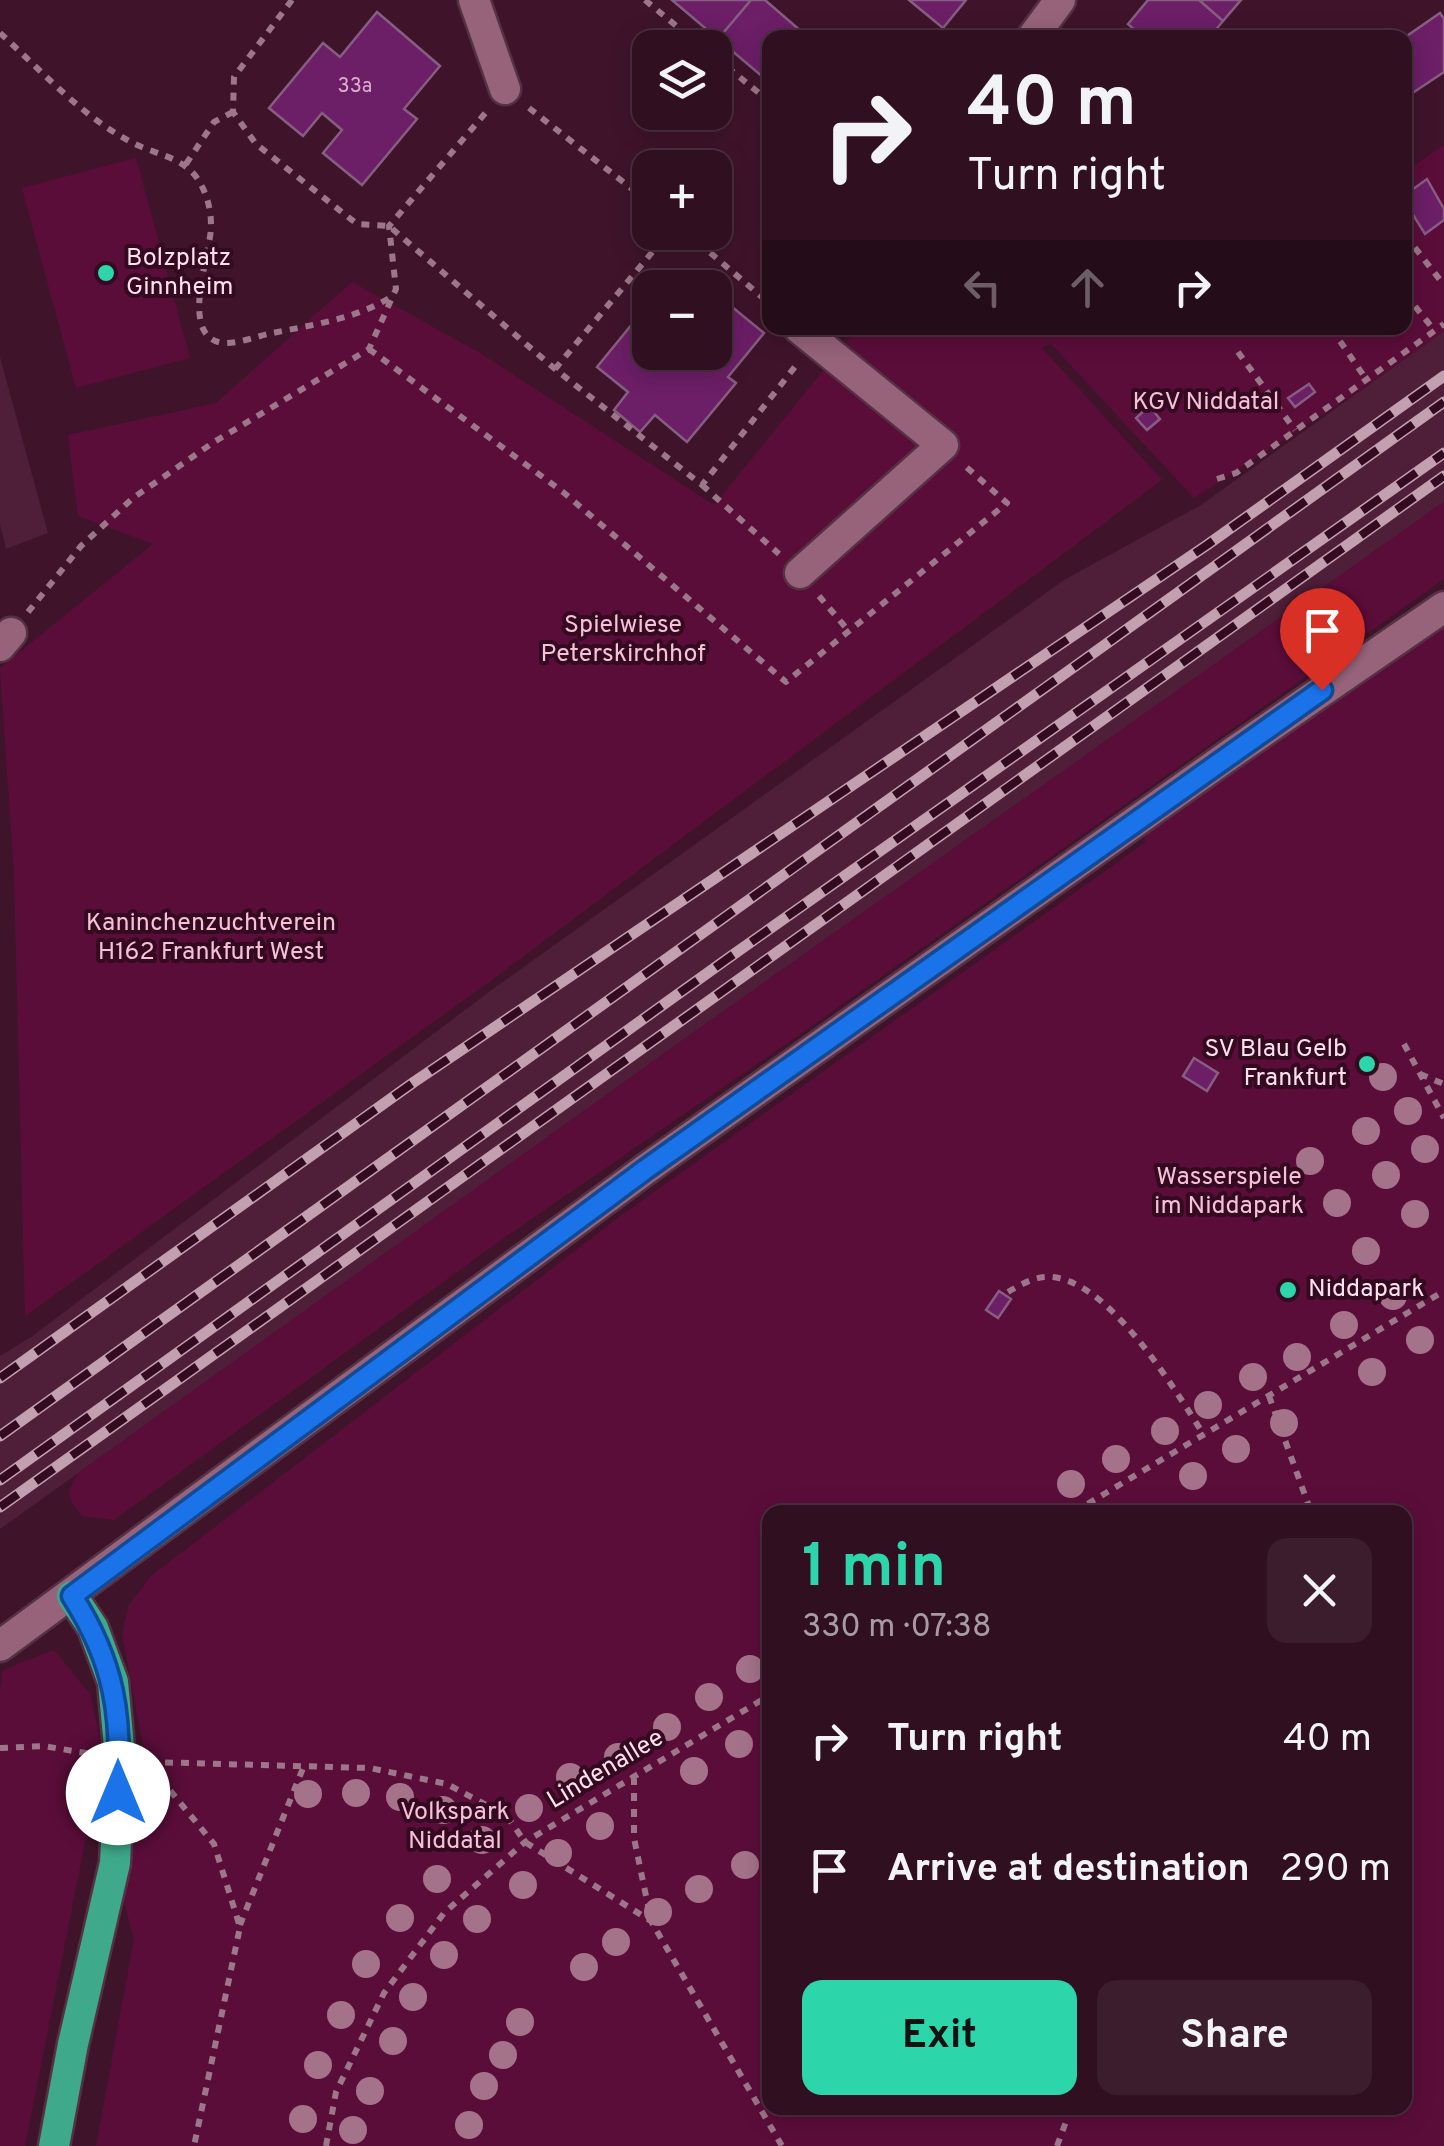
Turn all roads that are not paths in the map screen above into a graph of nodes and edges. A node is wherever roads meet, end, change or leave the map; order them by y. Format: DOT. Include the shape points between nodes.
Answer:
graph roads {
  1 [pos="474,0"];
  2 [pos="1060,0"];
  3 [pos="1038,30"];
  4 [pos="505,89"];
  5 [pos="807,335"];
  6 [pos="800,573"];
  7 [pos="1444,607"];
  8 [pos="72,1596"];
  9 [pos="0,1646"];
  10 [pos="54,2146"];
  1 -- 4 [label="street"];
  2 -- 3 [label="street"];
  5 -- 6 [label="street" via="942,446"];
  7 -- 8 [label="street" via="646,1169"];
  8 -- 9 [label="street"];
  8 -- 10 [label="highway" via="93,1628 113,1682 120,1758 114,1863"];
}
